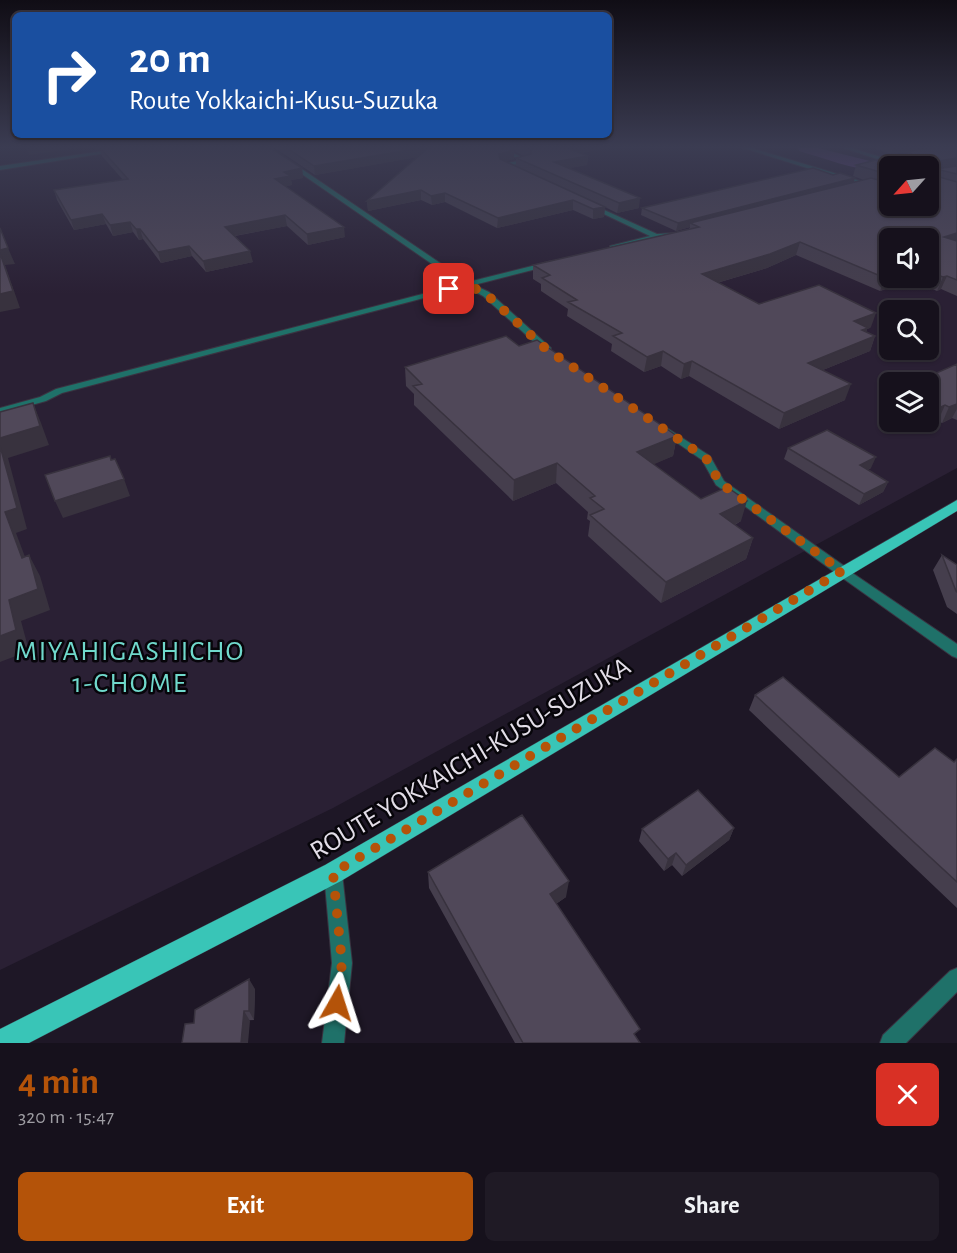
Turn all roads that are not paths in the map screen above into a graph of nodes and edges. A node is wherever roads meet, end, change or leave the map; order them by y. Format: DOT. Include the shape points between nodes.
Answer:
graph roads {
  1 [pos="338,197"];
  2 [pos="582,202"];
  3 [pos="683,233"];
  4 [pos="656,236"];
  5 [pos="600,250"];
  6 [pos="555,262"];
  7 [pos="466,284"];
  8 [pos="555,354"];
  9 [pos="0,411"];
  10 [pos="659,426"];
  11 [pos="957,505"];
  12 [pos="842,571"];
  13 [pos="957,652"];
  14 [pos="333,873"];
  15 [pos="957,978"];
  16 [pos="1,1043"];
  17 [pos="333,1043"];
  18 [pos="891,1043"];
  1 -- 7 [label="street"];
  2 -- 4 [label="street"];
  3 -- 4 [label="street"];
  4 -- 5 [label="street"];
  6 -- 7 [label="street"];
  7 -- 8 [label="street" via="486,294"];
  7 -- 9 [label="street"];
  10 -- 12 [label="street" via="706,458 720,483"];
  11 -- 12 [label="main road, ROUTE YOKKAICHI-KUSU-SUZUKA"];
  12 -- 13 [label="street"];
  12 -- 14 [label="main road, ROUTE YOKKAICHI-KUSU-SUZUKA"];
  14 -- 16 [label="main road, ROUTE YOKKAICHI-KUSU-SUZUKA"];
  14 -- 17 [label="street" via="342,963"];
  15 -- 18 [label="street"];
}
